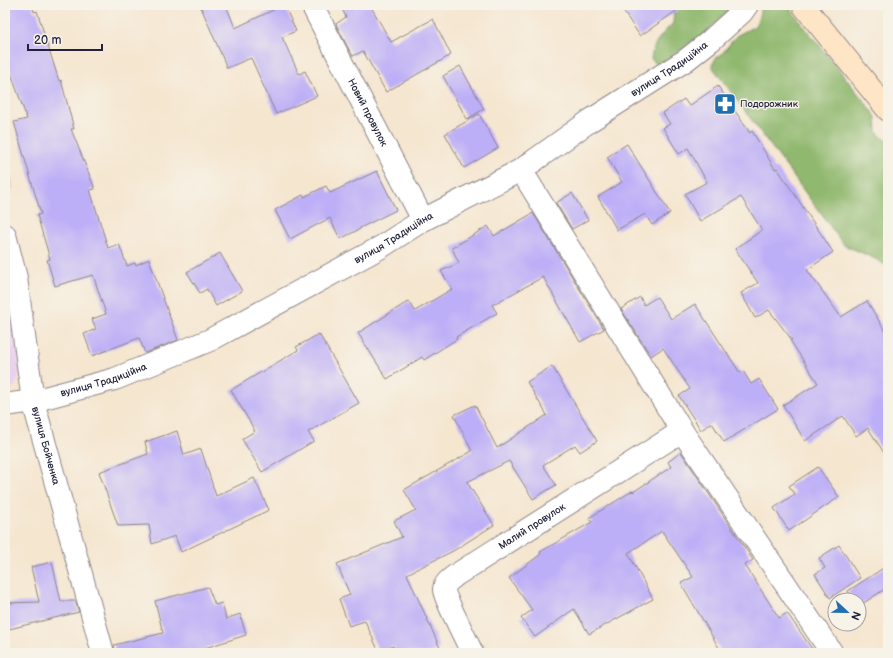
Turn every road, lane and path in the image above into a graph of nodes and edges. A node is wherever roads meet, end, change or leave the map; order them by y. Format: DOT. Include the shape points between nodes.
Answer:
graph roads {
  1 [pos="312,5"];
  2 [pos="747,5"];
  3 [pos="803,5"];
  4 [pos="888,110"];
  5 [pos="521,170"];
  6 [pos="423,220"];
  7 [pos="5,235"];
  8 [pos="33,401"];
  9 [pos="5,405"];
  10 [pos="682,431"];
  11 [pos="103,653"];
  12 [pos="472,653"];
  13 [pos="832,653"];
  1 -- 6 [label="street, Новий провулок"];
  2 -- 5 [label="street, вулиця Традиційна" via="710,42 686,60 591,120"];
  3 -- 4 [label="street"];
  5 -- 6 [label="street, вулиця Традиційна"];
  5 -- 10 [label="street"];
  6 -- 8 [label="street, вулиця Традиційна" via="381,247 210,340 115,379"];
  7 -- 8 [label="street, вулиця Бойченка" via="16,278"];
  8 -- 9 [label="street, вулиця Традиційна"];
  8 -- 11 [label="street, вулиця Бойченка"];
  10 -- 12 [label="street, Малий провулок" via="447,582 444,590 447,599"];
  10 -- 13 [label="street"];
}
